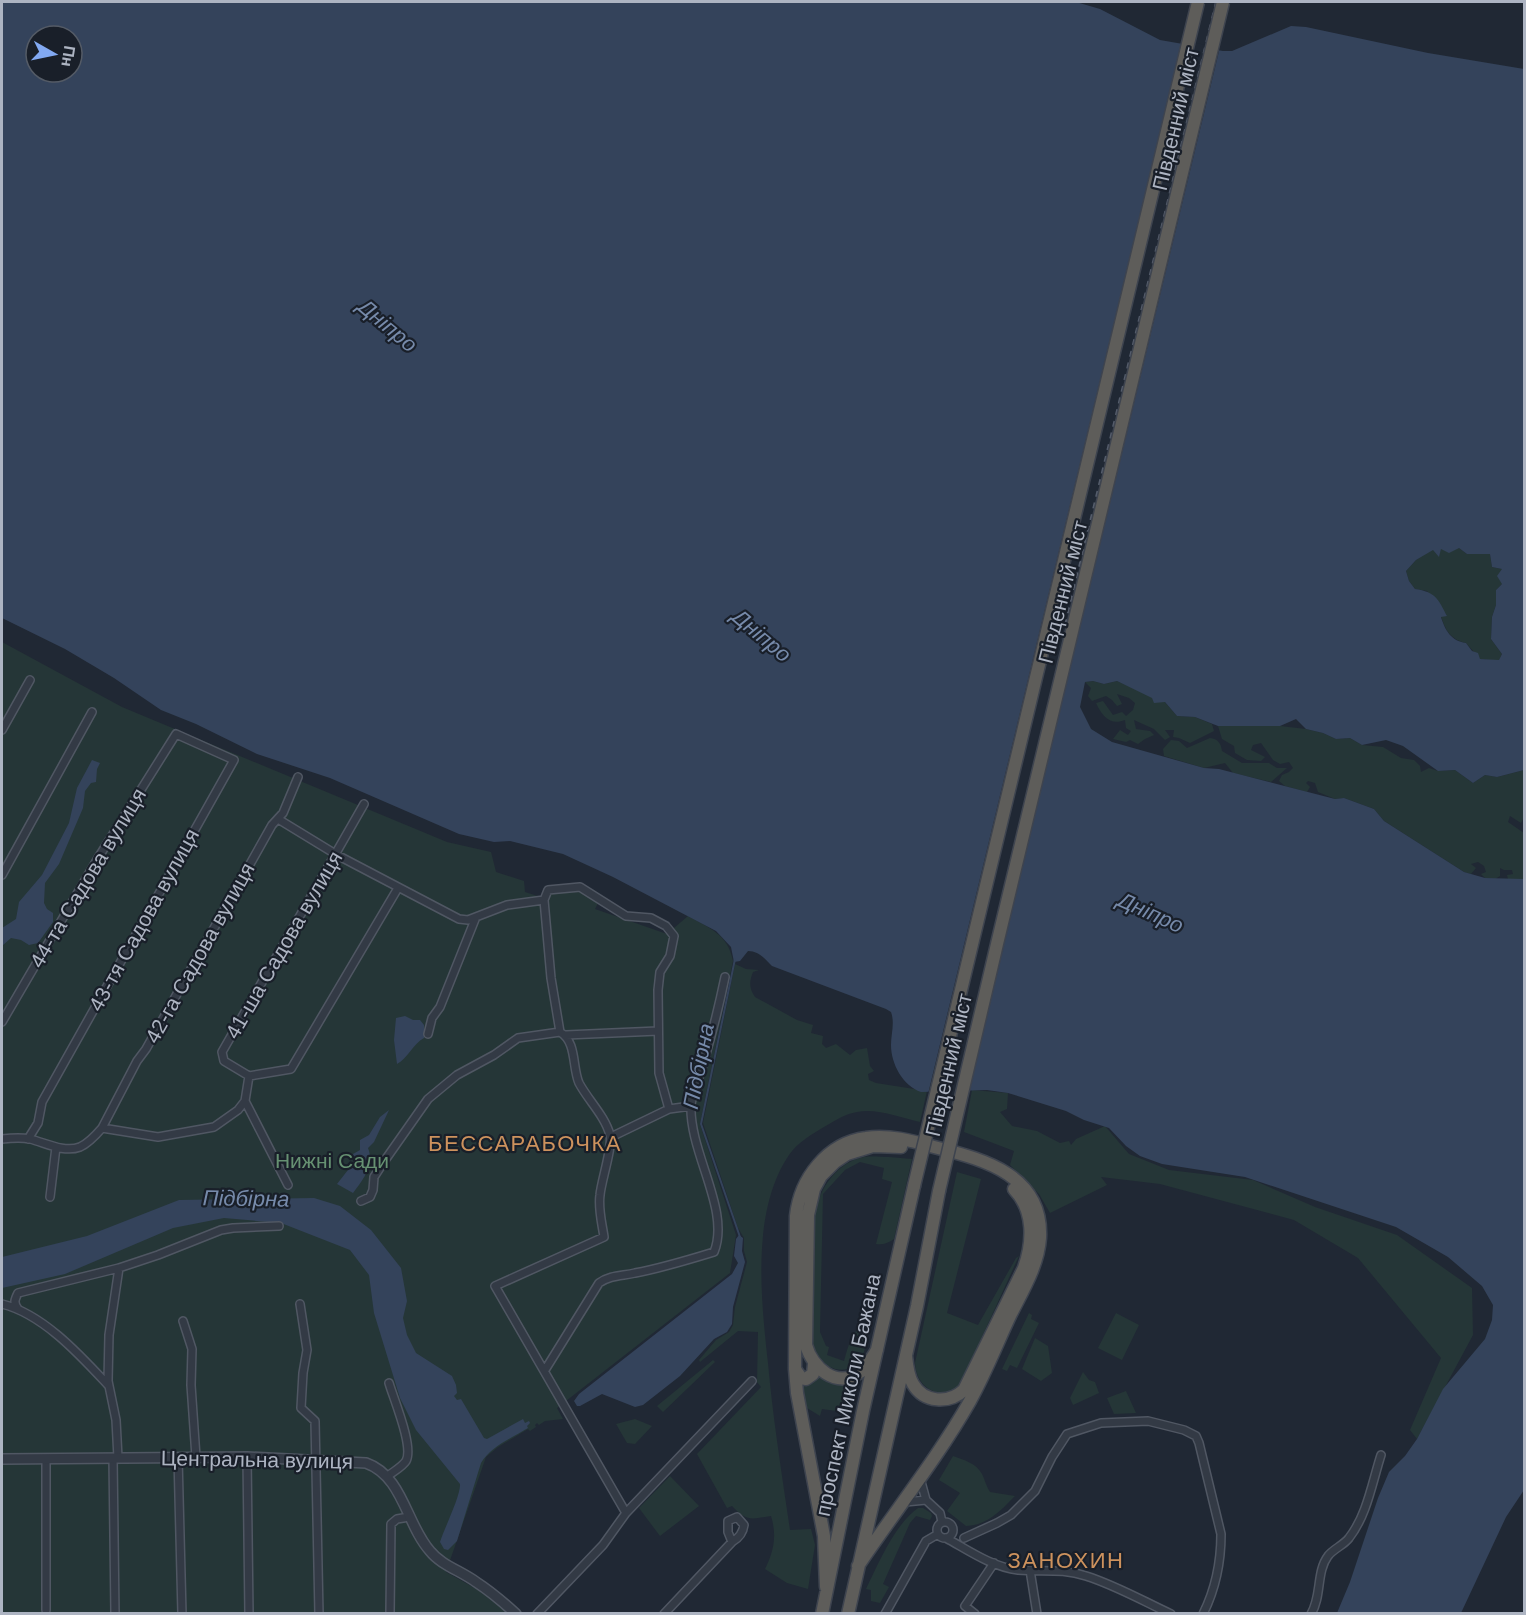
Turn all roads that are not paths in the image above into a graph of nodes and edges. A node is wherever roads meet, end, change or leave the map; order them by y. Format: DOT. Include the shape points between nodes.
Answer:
graph roads {
  1 [pos="1198,2"];
  2 [pos="1224,2"];
  3 [pos="30,680"];
  4 [pos="92,712"];
  5 [pos="2,730"];
  6 [pos="176,734"];
  7 [pos="298,777"];
  8 [pos="364,804"];
  9 [pos="278,819"];
  10 [pos="336,855"];
  11 [pos="2,875"];
  12 [pos="398,888"];
  13 [pos="544,900"];
  14 [pos="477,917"];
  15 [pos="725,977"];
  16 [pos="2,1023"];
  17 [pos="658,1031"];
  18 [pos="563,1033"];
  19 [pos="428,1034"];
  20 [pos="249,1076"];
  21 [pos="245,1101"];
  22 [pos="691,1106"];
  23 [pos="669,1109"];
  24 [pos="102,1128"];
  25 [pos="611,1137"];
  26 [pos="2,1139"];
  27 [pos="28,1139"];
  28 [pos="56,1147"];
  29 [pos="922,1151"];
  30 [pos="288,1185"];
  31 [pos="914,1186"];
  32 [pos="50,1197"];
  33 [pos="361,1201"];
  34 [pos="279,1226"];
  35 [pos="119,1268"];
  36 [pos="2,1304"];
  37 [pos="300,1304"];
  38 [pos="15,1308"];
  39 [pos="183,1321"];
  40 [pos="877,1350"];
  41 [pos="906,1356"];
  42 [pos="814,1364"];
  43 [pos="795,1369"];
  44 [pos="545,1370"];
  45 [pos="752,1381"];
  46 [pos="389,1383"];
  47 [pos="110,1386"];
  48 [pos="1381,1455"];
  49 [pos="196,1456"];
  50 [pos="178,1457"];
  51 [pos="247,1457"];
  52 [pos="116,1458"];
  53 [pos="2,1459"];
  54 [pos="46,1459"];
  55 [pos="317,1460"];
  56 [pos="388,1476"];
  57 [pos="920,1478"];
  58 [pos="926,1500"];
  59 [pos="902,1503"];
  60 [pos="626,1513"];
  61 [pos="409,1518"];
  62 [pos="942,1522"];
  63 [pos="952,1527"];
  64 [pos="938,1534"];
  65 [pos="946,1538"];
  66 [pos="964,1538"];
  67 [pos="732,1542"];
  68 [pos="969,1550"];
  69 [pos="994,1563"];
  70 [pos="858,1566"];
  71 [pos="1030,1570"];
  72 [pos="826,1587"];
  73 [pos="46,1610"];
  74 [pos="115,1614"];
  75 [pos="182,1614"];
  76 [pos="249,1614"];
  77 [pos="319,1614"];
  78 [pos="390,1614"];
  79 [pos="516,1614"];
  80 [pos="537,1614"];
  81 [pos="664,1614"];
  82 [pos="822,1614"];
  83 [pos="848,1614"];
  84 [pos="885,1614"];
  85 [pos="975,1614"];
  86 [pos="1037,1614"];
  87 [pos="1171,1614"];
  88 [pos="1203,1614"];
  89 [pos="1311,1614"];
  1 -- 29 [label="highway, Південний міст, bridge"];
  2 -- 41 [label="highway, Південний міст, bridge" via="939,1191"];
  3 -- 5 [label="street"];
  4 -- 11 [label="street"];
  6 -- 16 [label="street, 44-та Садова вулиця"];
  6 -- 27 [label="street, 43-тя Садова вулиця" via="234,760 42,1102 38,1123"];
  7 -- 9 [label="street, 42-га Садова вулиця"];
  8 -- 10 [label="street, 41-ша Садова вулиця"];
  9 -- 10 [label="street"];
  9 -- 24 [label="street, 42-га Садова вулиця"];
  10 -- 12 [label="street"];
  10 -- 20 [label="street, 41-ша Садова вулиця" via="222,1052 224,1061"];
  12 -- 14 [label="street" via="459,919"];
  12 -- 20 [label="street" via="291,1069"];
  13 -- 14 [label="street" via="507,905"];
  13 -- 17 [label="street" via="548,890 580,887 626,916 651,918 666,926 674,936 670,956 660,972"];
  13 -- 18 [label="street" via="551,978"];
  14 -- 19 [label="street"];
  15 -- 22 [label="street"];
  17 -- 18 [label="street"];
  17 -- 23 [label="street" via="659,1073"];
  18 -- 25 [label="street" via="579,1081"];
  18 -- 33 [label="street" via="518,1038 456,1075 428,1099 374,1177 370,1197"];
  20 -- 21 [label="street"];
  21 -- 24 [label="street" via="214,1127 158,1137"];
  21 -- 30 [label="street"];
  22 -- 23 [label="street"];
  22 -- 44 [label="street" via="694,1140 719,1222 714,1252 633,1274 606,1277"];
  23 -- 25 [label="street"];
  24 -- 28 [label="street" via="80,1147"];
  25 -- 44 [label="street" via="599,1205 604,1237 495,1286"];
  26 -- 27 [label="street"];
  27 -- 28 [label="street"];
  28 -- 32 [label="street"];
  29 -- 31 [label="highway, Південний міст, bridge"];
  29 -- 41 [label="highway" via="981,1167 1005,1180 1025,1205 1031,1241 1024,1268 970,1380 958,1396 941,1400 916,1389"];
  29 -- 42 [label="highway" via="860,1148 834,1162 814,1189 808,1215 806,1345"];
  31 -- 40 [label="highway, проспект Миколи Бажана"];
  34 -- 35 [label="street" via="220,1230"];
  35 -- 38 [label="street" via="18,1293"];
  35 -- 47 [label="street" via="109,1335"];
  36 -- 38 [label="street"];
  37 -- 55 [label="street" via="307,1350 300,1400 301,1408 315,1421"];
  38 -- 47 [label="street" via="68,1342"];
  39 -- 49 [label="street" via="192,1349"];
  40 -- 42 [label="highway" via="860,1372 846,1378 829,1375"];
  40 -- 72 [label="highway, проспект Миколи Бажана"];
  41 -- 70 [label="highway"];
  42 -- 43 [label="highway" via="813,1374 807,1379 801,1378"];
  43 -- 57 [label="highway" via="798,1199 812,1171 825,1157 867,1137 897,1139 971,1156 995,1165 1013,1178 1037,1213 1040,1239 1035,1261 970,1400"];
  43 -- 72 [label="highway" via="824,1536"];
  44 -- 60 [label="street"];
  45 -- 60 [label="street"];
  46 -- 56 [label="street" via="409,1444 408,1458"];
  47 -- 52 [label="street" via="116,1420"];
  48 -- 89 [label="street" via="1360,1520 1348,1540 1328,1556 1320,1573 1321,1584"];
  49 -- 50 [label="street, Центральна вулиця"];
  49 -- 51 [label="street, Центральна вулиця"];
  50 -- 52 [label="street, Центральна вулиця"];
  50 -- 75 [label="street"];
  51 -- 55 [label="street, Центральна вулиця"];
  51 -- 76 [label="street"];
  52 -- 54 [label="street, Центральна вулиця"];
  52 -- 74 [label="street"];
  53 -- 54 [label="street, Центральна вулиця"];
  54 -- 73 [label="street"];
  55 -- 56 [label="street, Центральна вулиця" via="366,1463"];
  55 -- 77 [label="street"];
  56 -- 61 [label="street"];
  57 -- 58 [label="street"];
  57 -- 59 [label="highway"];
  58 -- 59 [label="street"];
  58 -- 62 [label="street"];
  59 -- 70 [label="highway"];
  60 -- 80 [label="street" via="603,1545"];
  61 -- 78 [label="street" via="391,1524"];
  61 -- 79 [label="street" via="438,1559 475,1581"];
  62 -- 63 [label="street"];
  62 -- 64 [label="street" via="937,1527"];
  63 -- 65 [label="street" via="952,1534"];
  63 -- 66 [label="street"];
  64 -- 65 [label="street"];
  64 -- 84 [label="street" via="926,1541"];
  65 -- 68 [label="street"];
  66 -- 68 [label="street"];
  66 -- 88 [label="street" via="1011,1515 1035,1491 1067,1434 1101,1424 1148,1421 1184,1430 1196,1436 1199,1443 1221,1534 1211,1598"];
  67 -- 81 [label="street"];
  68 -- 69 [label="street"];
  69 -- 71 [label="street"];
  69 -- 85 [label="street" via="965,1606"];
  70 -- 83 [label="highway"];
  71 -- 86 [label="street"];
  71 -- 87 [label="street" via="1061,1570 1087,1576"];
  72 -- 82 [label="highway, проспект Миколи Бажана"];
}
